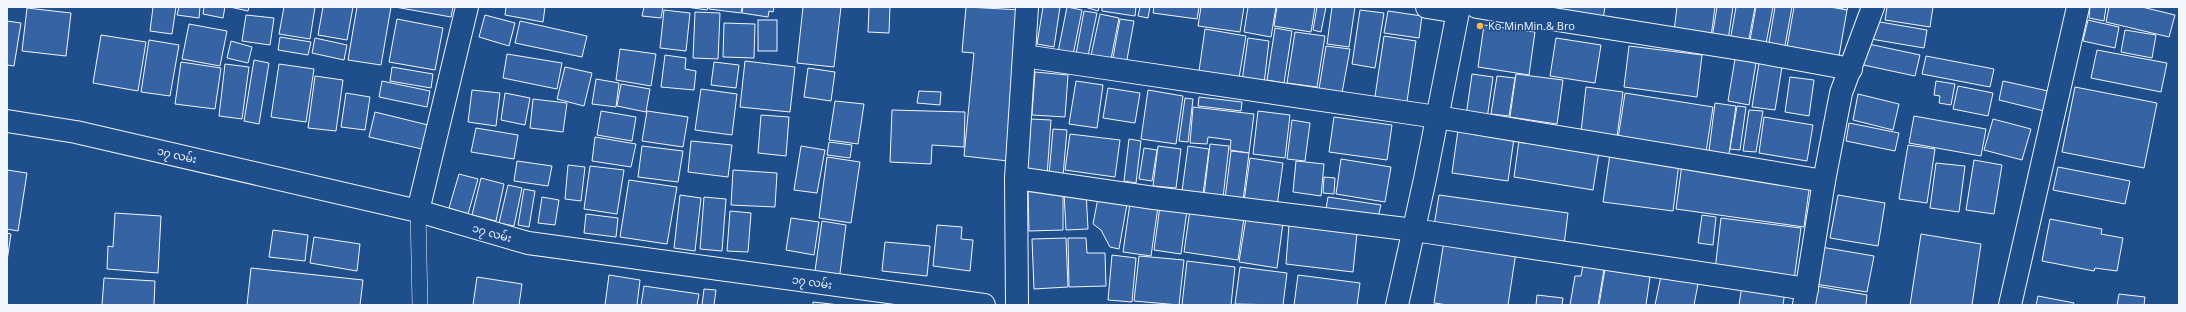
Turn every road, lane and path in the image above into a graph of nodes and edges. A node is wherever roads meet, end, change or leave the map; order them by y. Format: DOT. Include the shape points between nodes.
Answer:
graph roads {
  1 [pos="467,7"];
  2 [pos="1027,7"];
  3 [pos="1427,7"];
  4 [pos="1873,7"];
  5 [pos="2078,7"];
  6 [pos="1465,9"];
  7 [pos="1024,56"];
  8 [pos="1851,69"];
  9 [pos="1437,117"];
  10 [pos="7,121"];
  11 [pos="1016,178"];
  12 [pos="1824,181"];
  13 [pos="418,211"];
  14 [pos="1414,230"];
  15 [pos="1805,297"];
  16 [pos="420,305"];
  17 [pos="984,305"];
  18 [pos="1017,305"];
  19 [pos="1397,305"];
  20 [pos="2010,305"];
  1 -- 13 [label="street"];
  2 -- 7 [label="street"];
  3 -- 6 [label="street"];
  4 -- 8 [label="street"];
  5 -- 20 [label="street"];
  6 -- 8 [label="street" via="1753,51"];
  6 -- 9 [label="street"];
  7 -- 9 [label="street"];
  7 -- 11 [label="street"];
  8 -- 12 [label="street" via="1841,93"];
  9 -- 12 [label="street"];
  9 -- 14 [label="street"];
  10 -- 13 [label="street, ၁၇ လမ်း" via="76,132"];
  11 -- 14 [label="street"];
  11 -- 18 [label="street"];
  12 -- 15 [label="street"];
  13 -- 16 [label="lane"];
  13 -- 17 [label="street, ၁၇ လမ်း" via="528,243"];
  14 -- 15 [label="street"];
  14 -- 19 [label="street"];
}
